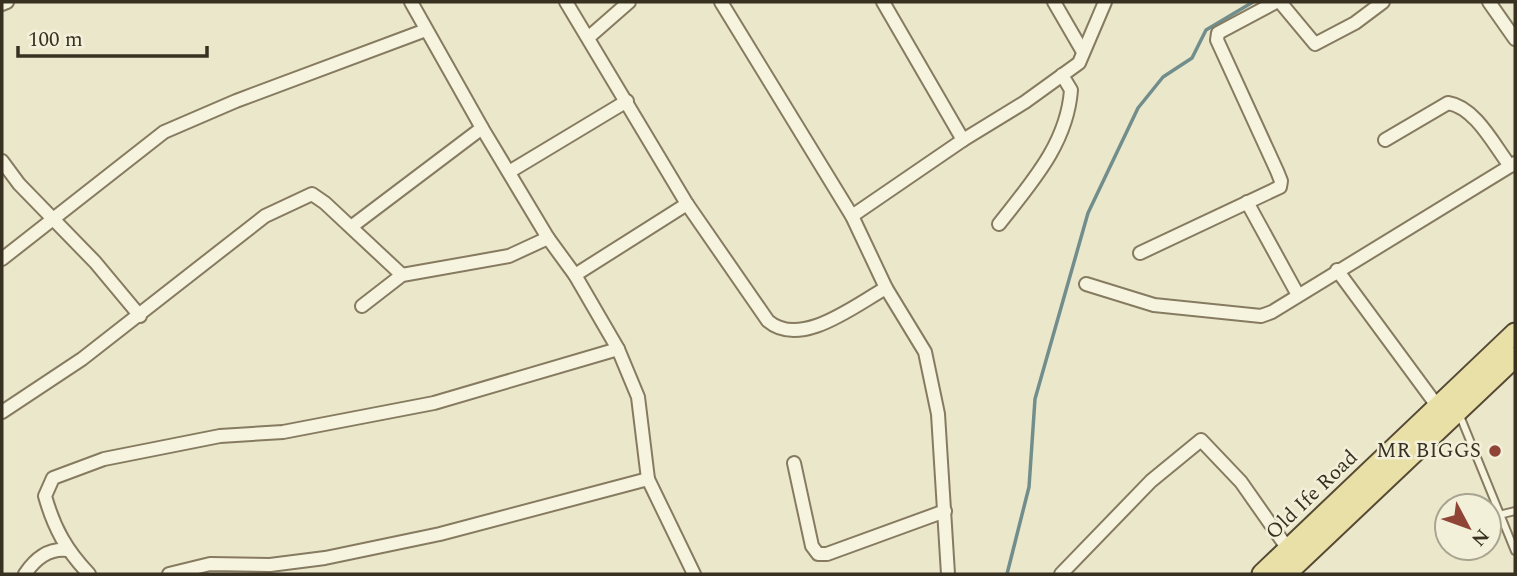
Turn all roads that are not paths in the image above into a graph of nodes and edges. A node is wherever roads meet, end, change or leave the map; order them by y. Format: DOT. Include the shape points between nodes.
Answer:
graph roads {
  1 [pos="7,2"];
  2 [pos="411,2"];
  3 [pos="566,2"];
  4 [pos="629,2"];
  5 [pos="721,2"];
  6 [pos="883,2"];
  7 [pos="1054,2"];
  8 [pos="1105,2"];
  9 [pos="1278,2"];
  10 [pos="1383,2"];
  11 [pos="1489,2"];
  12 [pos="2,4"];
  13 [pos="426,30"];
  14 [pos="589,37"];
  15 [pos="1515,39"];
  16 [pos="1083,52"];
  17 [pos="1062,75"];
  18 [pos="627,101"];
  19 [pos="482,128"];
  20 [pos="963,140"];
  21 [pos="1385,140"];
  22 [pos="2,161"];
  23 [pos="1513,164"];
  24 [pos="509,172"];
  25 [pos="1247,202"];
  26 [pos="687,204"];
  27 [pos="852,216"];
  28 [pos="55,220"];
  29 [pos="999,223"];
  30 [pos="351,227"];
  31 [pos="548,238"];
  32 [pos="1140,253"];
  33 [pos="2,259"];
  34 [pos="1337,270"];
  35 [pos="402,275"];
  36 [pos="575,275"];
  37 [pos="1086,284"];
  38 [pos="886,288"];
  39 [pos="1298,295"];
  40 [pos="362,306"];
  41 [pos="140,316"];
  42 [pos="1515,333"];
  43 [pos="618,349"];
  44 [pos="1515,357"];
  45 [pos="1438,407"];
  46 [pos="1458,411"];
  47 [pos="2,412"];
  48 [pos="794,463"];
  49 [pos="648,479"];
  50 [pos="1370,483"];
  51 [pos="1490,492"];
  52 [pos="945,511"];
  53 [pos="1503,524"];
  54 [pos="1288,549"];
  55 [pos="67,550"];
  56 [pos="1515,551"];
  57 [pos="269,569"];
  58 [pos="24,574"];
  59 [pos="89,574"];
  60 [pos="169,574"];
  61 [pos="694,574"];
  62 [pos="948,574"];
  63 [pos="1061,574"];
  64 [pos="1262,574"];
  65 [pos="1286,574"];
  1 -- 12 [label="street"];
  2 -- 13 [label="street"];
  3 -- 14 [label="street"];
  4 -- 14 [label="street"];
  5 -- 27 [label="street"];
  6 -- 20 [label="street"];
  7 -- 16 [label="street"];
  8 -- 16 [label="street"];
  9 -- 10 [label="street" via="1315,44"];
  9 -- 25 [label="street" via="1218,33 1217,40 1281,181 1275,190"];
  11 -- 15 [label="street"];
  13 -- 19 [label="street"];
  13 -- 28 [label="street" via="164,132"];
  14 -- 18 [label="street"];
  16 -- 17 [label="street" via="1079,62"];
  17 -- 20 [label="street"];
  17 -- 29 [label="street" via="1071,90 1066,125 1043,168"];
  18 -- 24 [label="street"];
  18 -- 26 [label="street"];
  19 -- 24 [label="street"];
  19 -- 30 [label="street"];
  20 -- 27 [label="street"];
  21 -- 23 [label="street" via="1448,103 1456,104 1468,111"];
  22 -- 28 [label="street"];
  23 -- 34 [label="street"];
  24 -- 31 [label="street"];
  25 -- 32 [label="street"];
  25 -- 39 [label="street"];
  26 -- 36 [label="street"];
  26 -- 38 [label="street" via="760,311 778,329 804,330"];
  27 -- 38 [label="street"];
  28 -- 33 [label="street"];
  28 -- 41 [label="street"];
  30 -- 35 [label="street"];
  30 -- 41 [label="street" via="312,194 295,200 265,216"];
  31 -- 35 [label="street" via="509,256"];
  31 -- 36 [label="street"];
  34 -- 39 [label="street"];
  34 -- 45 [label="street"];
  35 -- 40 [label="street"];
  36 -- 43 [label="street"];
  37 -- 39 [label="street" via="1154,305 1261,316"];
  38 -- 52 [label="street" via="925,352 932,377"];
  41 -- 47 [label="street"];
  42 -- 45 [label="main road, Old Ife Road"];
  43 -- 49 [label="street" via="638,397"];
  43 -- 55 [label="street" via="434,403 283,432 220,436 104,459 64,472 53,478 45,496"];
  44 -- 46 [label="main road, Old Ife Road"];
  45 -- 50 [label="main road, Old Ife Road"];
  46 -- 50 [label="main road, Old Ife Road"];
  46 -- 51 [label="lane"];
  48 -- 52 [label="street" via="812,546 818,554"];
  49 -- 57 [label="street" via="440,534"];
  49 -- 61 [label="street"];
  50 -- 54 [label="main road, Old Ife Road"];
  50 -- 65 [label="main road, Old Ife Road"];
  52 -- 62 [label="street"];
  53 -- 56 [label="lane"];
  54 -- 63 [label="street" via="1241,482 1201,440 1151,481"];
  54 -- 64 [label="main road, Old Ife Road"];
  55 -- 58 [label="street" via="51,551"];
  55 -- 59 [label="street"];
  57 -- 60 [label="street" via="210,564"];
}
